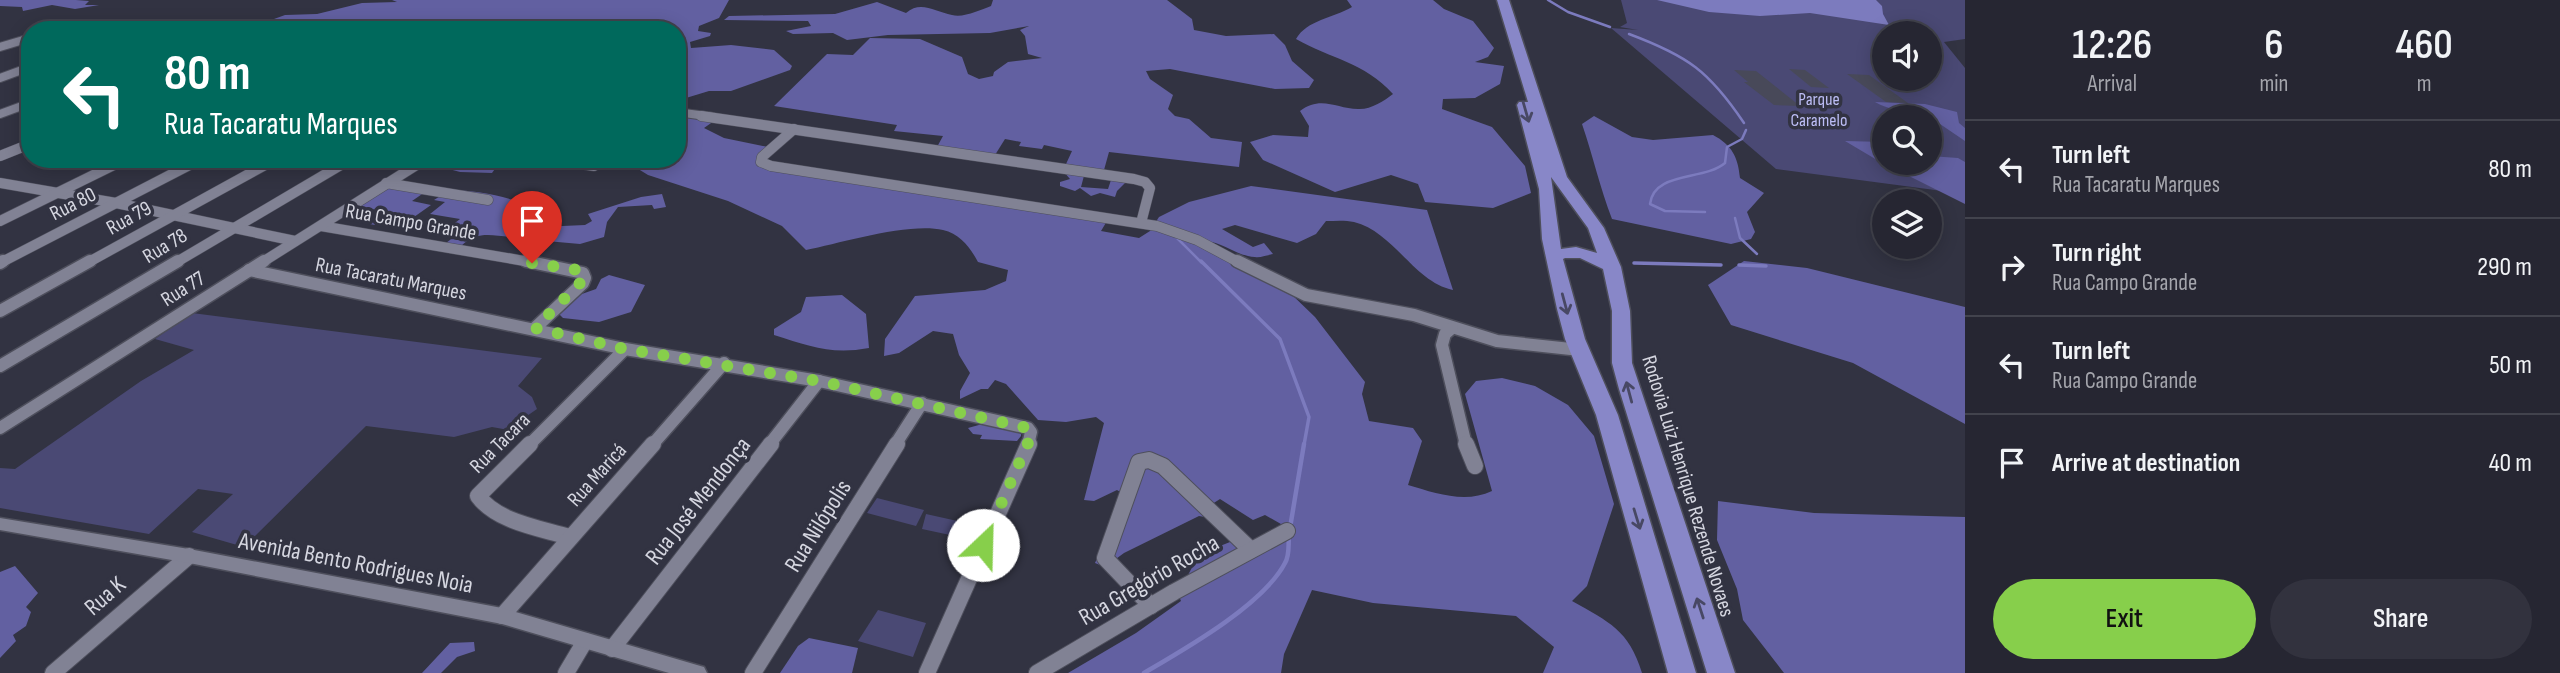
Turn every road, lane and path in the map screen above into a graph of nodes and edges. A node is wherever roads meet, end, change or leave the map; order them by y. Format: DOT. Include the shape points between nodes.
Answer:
graph roads {
  1 [pos="1492,0"];
  2 [pos="1503,0"];
  3 [pos="21,41"];
  4 [pos="0,47"];
  5 [pos="21,70"];
  6 [pos="0,78"];
  7 [pos="21,106"];
  8 [pos="686,113"];
  9 [pos="0,114"];
  10 [pos="794,129"];
  11 [pos="21,148"];
  12 [pos="0,156"];
  13 [pos="108,168"];
  14 [pos="184,168"];
  15 [pos="259,168"];
  16 [pos="335,168"];
  17 [pos="411,168"];
  18 [pos="0,183"];
  19 [pos="386,183"];
  20 [pos="55,194"];
  21 [pos="488,200"];
  22 [pos="116,203"];
  23 [pos="173,215"];
  24 [pos="0,221"];
  25 [pos="1141,223"];
  26 [pos="321,226"];
  27 [pos="232,228"];
  28 [pos="295,241"];
  29 [pos="1553,257"];
  30 [pos="0,263"];
  31 [pos="1612,267"];
  32 [pos="248,270"];
  33 [pos="0,311"];
  34 [pos="535,328"];
  35 [pos="1452,328"];
  36 [pos="625,349"];
  37 [pos="1580,351"];
  38 [pos="724,363"];
  39 [pos="0,366"];
  40 [pos="819,381"];
  41 [pos="922,403"];
  42 [pos="0,428"];
  43 [pos="1475,466"];
  44 [pos="0,524"];
  45 [pos="1287,531"];
  46 [pos="569,537"];
  47 [pos="1251,550"];
  48 [pos="189,556"];
  49 [pos="1152,606"];
  50 [pos="502,616"];
  51 [pos="585,641"];
  52 [pos="612,649"];
  53 [pos="53,673"];
  54 [pos="566,673"];
  55 [pos="697,673"];
  56 [pos="753,673"];
  57 [pos="927,673"];
  58 [pos="1037,673"];
  59 [pos="1682,673"];
  60 [pos="1721,673"];
  1 -- 29 [label="highway, one-way" via="1544,175"];
  2 -- 31 [label="highway, Rodovia Luiz Henrique Rezende Novaes" via="1559,177 1596,228"];
  3 -- 4 [label="street"];
  5 -- 6 [label="street"];
  7 -- 9 [label="street"];
  8 -- 10 [label="street"];
  10 -- 25 [label="street" via="1139,180 1150,188"];
  10 -- 25 [label="street" via="761,162"];
  11 -- 12 [label="street"];
  13 -- 20 [label="street"];
  14 -- 22 [label="street, Rua 80"];
  15 -- 23 [label="street, Rua 79"];
  16 -- 27 [label="street, Rua 78"];
  17 -- 19 [label="street, Rua 77"];
  18 -- 20 [label="street"];
  19 -- 21 [label="street"];
  19 -- 26 [label="street, Rua 77"];
  20 -- 22 [label="street"];
  20 -- 24 [label="street"];
  22 -- 23 [label="street"];
  22 -- 30 [label="street, Rua 80"];
  23 -- 27 [label="street"];
  23 -- 33 [label="street, Rua 79"];
  25 -- 35 [label="street" via="1197,240 1296,292 1415,314"];
  26 -- 28 [label="street, Rua 77"];
  26 -- 34 [label="street, Rua Campo Grande" via="583,274 583,283"];
  27 -- 28 [label="street"];
  27 -- 39 [label="street, Rua 78"];
  28 -- 32 [label="street, Rua 77"];
  29 -- 31 [label="highway" via="1579,253"];
  29 -- 37 [label="highway, one-way"];
  60 -- 31 [label="highway, Rodovia Luiz Henrique Rezende Novaes, one-way" via="1629,389"];
  32 -- 34 [label="street, Rua Tacaratu Marques"];
  32 -- 42 [label="street, Rua 77"];
  34 -- 36 [label="street, Rua Tacaratu Marques"];
  35 -- 37 [label="street" via="1497,341"];
  35 -- 43 [label="street" via="1442,345"];
  36 -- 38 [label="street, Rua Tacaratu Marques"];
  36 -- 46 [label="street, Rua Tacara" via="478,496 494,511"];
  37 -- 59 [label="highway, one-way" via="1607,415"];
  38 -- 40 [label="street, Rua Tacaratu Marques"];
  38 -- 46 [label="street, Rua Maricá"];
  40 -- 41 [label="street, Rua Tacaratu Marques"];
  40 -- 52 [label="street, Rua José Mendonça"];
  41 -- 56 [label="street, Rua Nilópolis"];
  41 -- 57 [label="street, Rua Tacaratu Marques" via="1031,432"];
  44 -- 48 [label="street, Avenida Bento Rodrigues Noia"];
  45 -- 47 [label="street, Rua Gregório Rocha"];
  46 -- 50 [label="street, Rua Maricá"];
  47 -- 49 [label="street, Rua Gregório Rocha"];
  47 -- 49 [label="street" via="1163,466 1149,460 1139,462 1105,558"];
  48 -- 50 [label="street, Avenida Bento Rodrigues Noia"];
  48 -- 53 [label="street, Rua K"];
  49 -- 58 [label="street, Rua Gregório Rocha"];
  50 -- 51 [label="street, Avenida Bento Rodrigues Noia"];
  51 -- 52 [label="street, Avenida Bento Rodrigues Noia"];
  51 -- 54 [label="street"];
  52 -- 55 [label="street, Avenida Bento Rodrigues Noia"];
}
